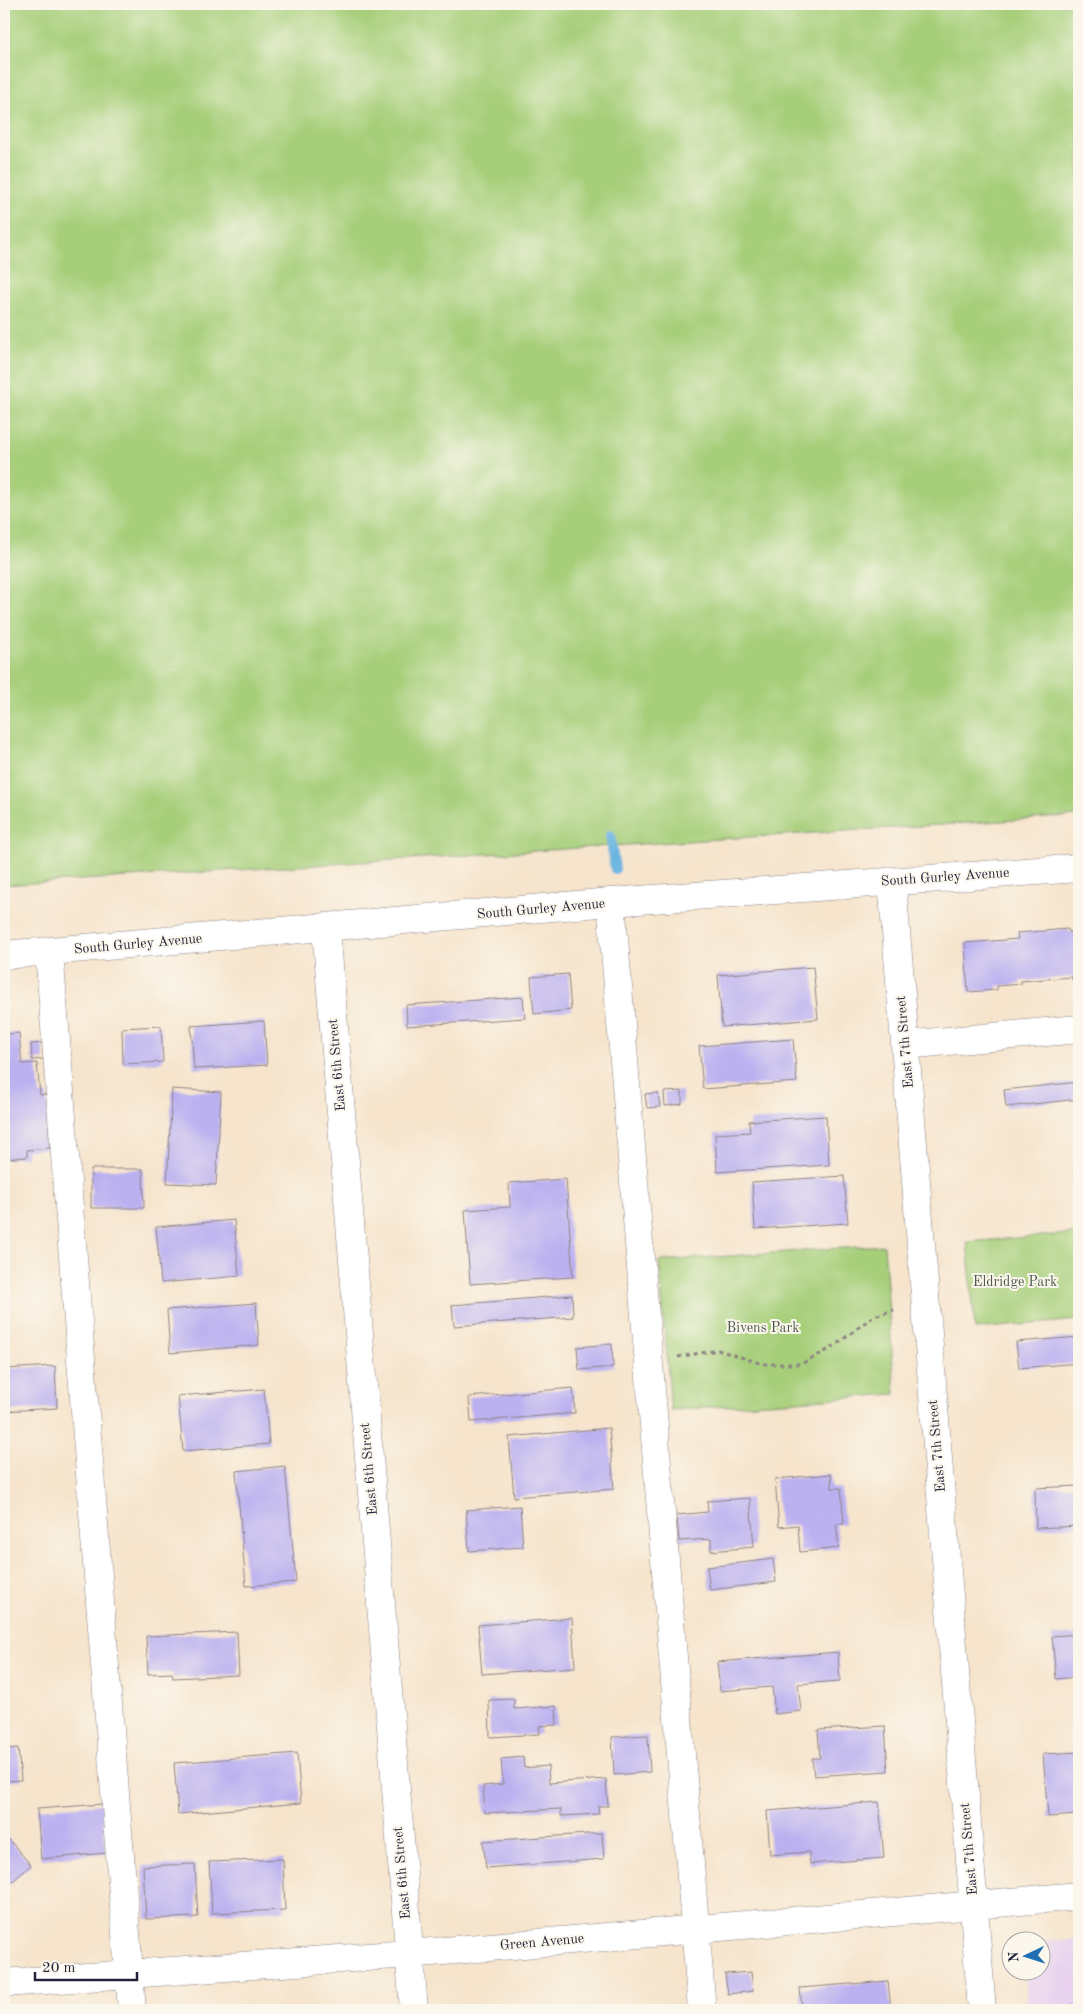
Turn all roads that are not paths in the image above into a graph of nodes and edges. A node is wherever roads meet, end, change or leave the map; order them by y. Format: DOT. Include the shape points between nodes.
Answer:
graph roads {
  1 [pos="1079,868"];
  2 [pos="892,881"];
  3 [pos="611,902"];
  4 [pos="326,928"];
  5 [pos="49,951"];
  6 [pos="4,955"];
  7 [pos="1079,1029"];
  8 [pos="905,1045"];
  9 [pos="1079,1896"];
  10 [pos="974,1904"];
  11 [pos="696,1927"];
  12 [pos="409,1954"];
  13 [pos="128,1974"];
  14 [pos="4,1983"];
  15 [pos="132,2010"];
  16 [pos="414,2010"];
  17 [pos="702,2010"];
  18 [pos="982,2010"];
  1 -- 2 [label="street, South Gurley Avenue"];
  2 -- 3 [label="street, South Gurley Avenue"];
  2 -- 8 [label="street, East 7th Street"];
  3 -- 4 [label="street, South Gurley Avenue"];
  3 -- 11 [label="street"];
  4 -- 5 [label="street, South Gurley Avenue"];
  4 -- 12 [label="street, East 6th Street"];
  5 -- 6 [label="street, South Gurley Avenue"];
  5 -- 13 [label="street"];
  7 -- 8 [label="street"];
  8 -- 10 [label="street, East 7th Street"];
  9 -- 10 [label="street, Green Avenue"];
  10 -- 11 [label="street, Green Avenue"];
  10 -- 18 [label="street, East 7th Street"];
  11 -- 12 [label="street, Green Avenue"];
  11 -- 17 [label="street"];
  12 -- 13 [label="street, Green Avenue"];
  12 -- 16 [label="street, East 6th Street"];
  13 -- 14 [label="street, Green Avenue"];
  13 -- 15 [label="street"];
}
